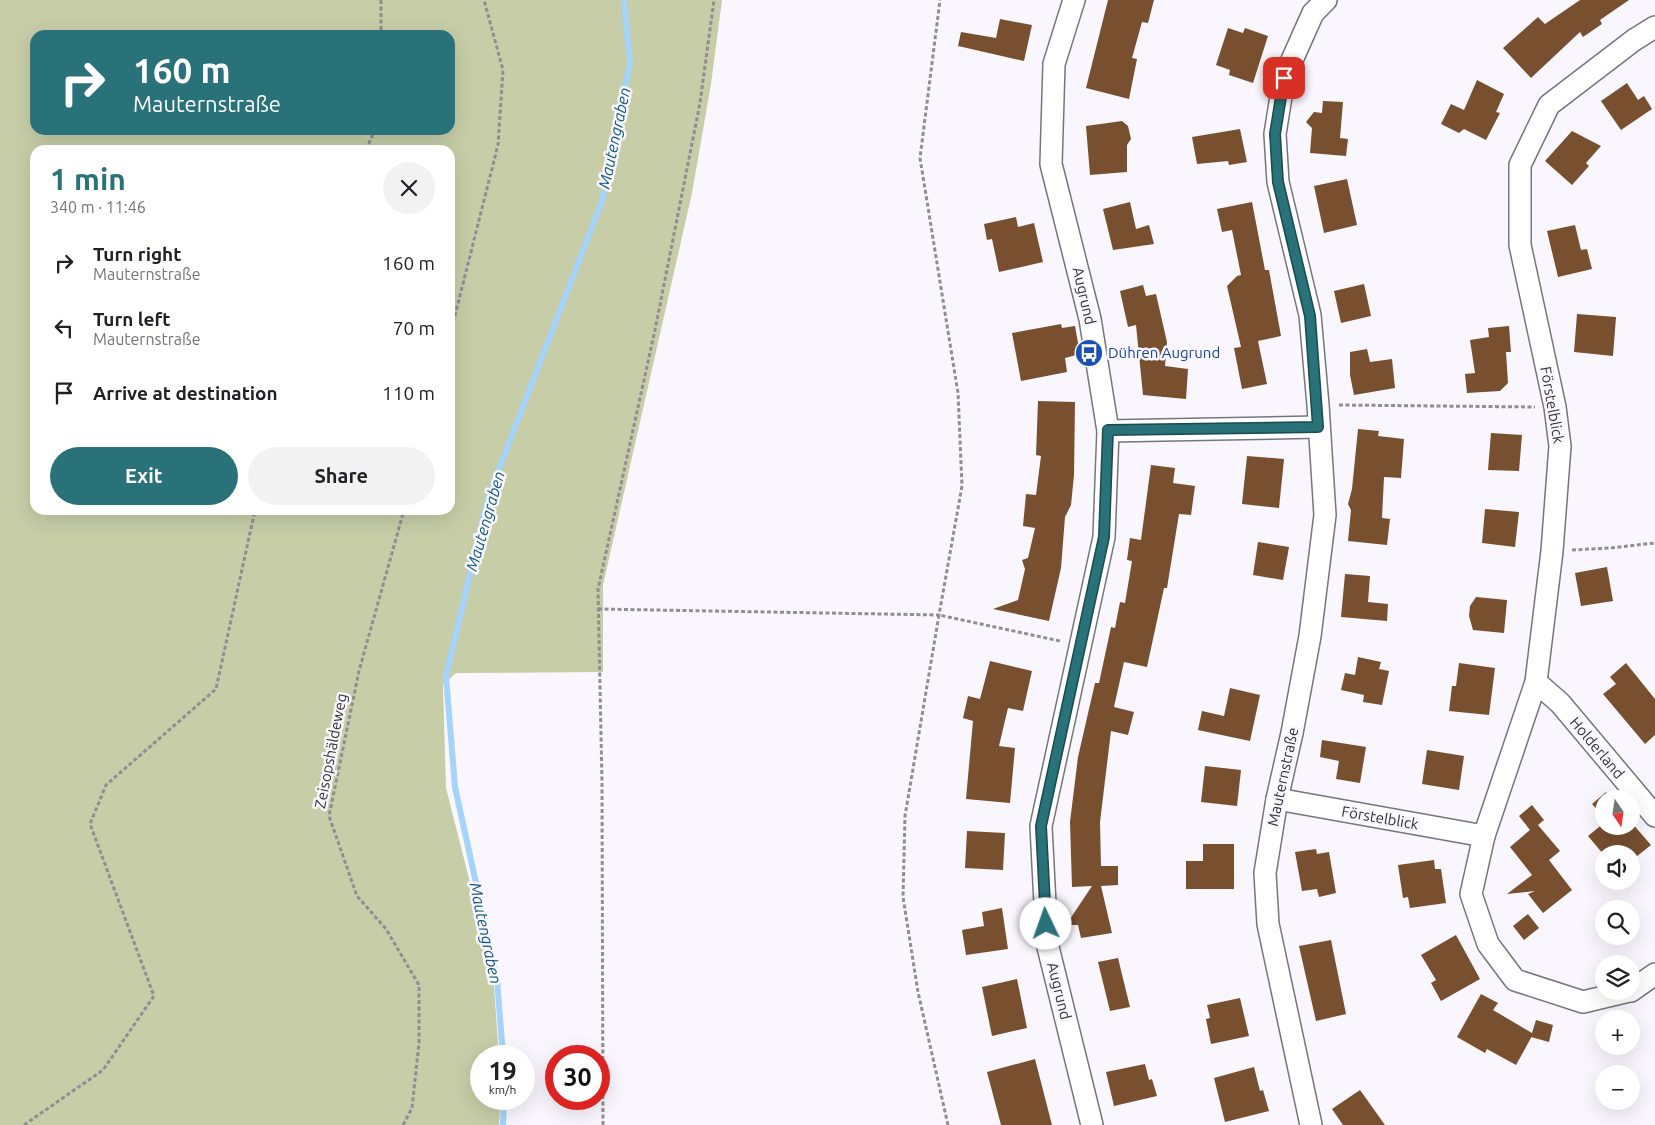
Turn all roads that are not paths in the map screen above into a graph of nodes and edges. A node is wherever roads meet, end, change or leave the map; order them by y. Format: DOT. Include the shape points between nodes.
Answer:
graph roads {
  1 [pos="1074,0"];
  2 [pos="1326,0"];
  3 [pos="1655,27"];
  4 [pos="1318,427"];
  5 [pos="1108,430"];
  6 [pos="1536,682"];
  7 [pos="1277,799"];
  8 [pos="1655,816"];
  9 [pos="1484,836"];
  10 [pos="1655,974"];
  11 [pos="1640,984"];
  12 [pos="1595,999"];
  13 [pos="1092,1125"];
  14 [pos="1311,1125"];
  1 -- 5 [label="street, Augrund" via="1054,64 1051,164 1090,319"];
  2 -- 4 [label="street, Mauternstraße" via="1313,13 1284,78 1275,134 1278,182 1310,316"];
  3 -- 6 [label="street, Förstelblick" via="1549,104 1520,165 1520,244 1555,407 1560,446 1552,550"];
  4 -- 5 [label="street"];
  4 -- 7 [label="street, Mauternstraße" via="1325,515 1310,636"];
  5 -- 13 [label="street, Augrund" via="1104,537 1041,826 1047,943"];
  6 -- 8 [label="street, Holderland" via="1560,703"];
  6 -- 9 [label="street, Förstelblick"];
  7 -- 9 [label="street, Förstelblick"];
  7 -- 14 [label="street, Mauternstraße" via="1265,874 1268,924"];
  9 -- 12 [label="street, Förstelblick" via="1471,894 1488,944 1515,980 1583,1002"];
  10 -- 11 [label="street, Förstelblick"];
}
